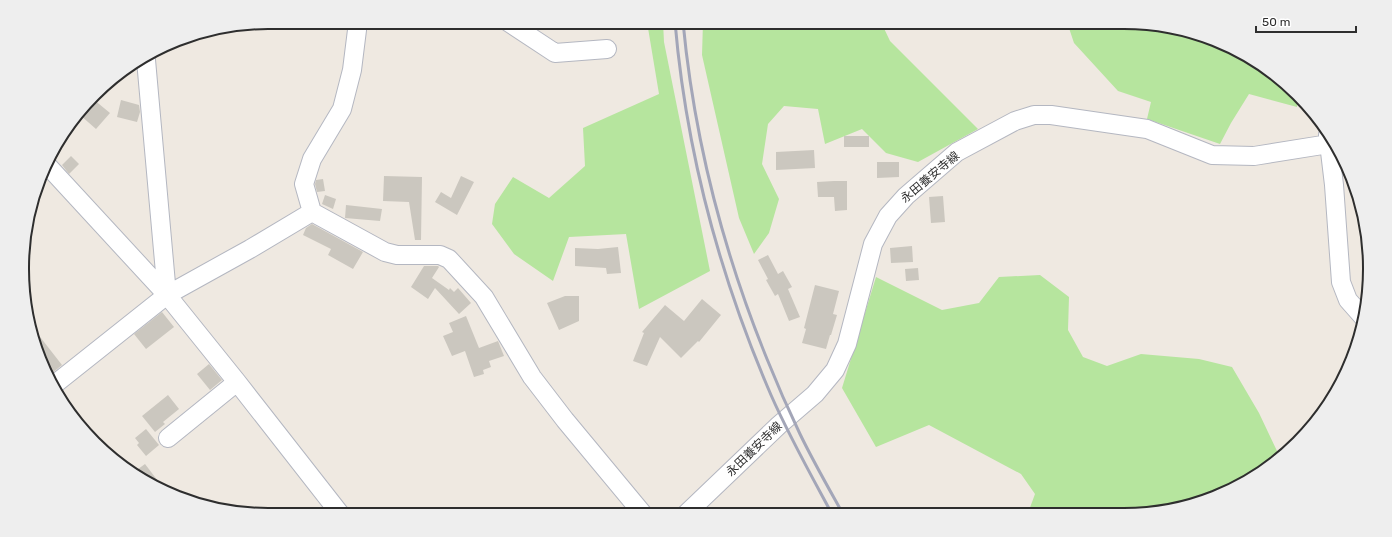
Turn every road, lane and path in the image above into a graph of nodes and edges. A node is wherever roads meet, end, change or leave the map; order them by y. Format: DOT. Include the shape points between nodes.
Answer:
graph roads {
  1 [pos="357,29"];
  2 [pos="519,29"];
  3 [pos="607,49"];
  4 [pos="146,63"];
  5 [pos="1326,141"];
  6 [pos="1331,149"];
  7 [pos="51,169"];
  8 [pos="312,212"];
  9 [pos="167,295"];
  10 [pos="1359,312"];
  11 [pos="58,382"];
  12 [pos="237,382"];
  13 [pos="168,438"];
  14 [pos="336,508"];
  15 [pos="638,508"];
  16 [pos="692,508"];
  1 -- 8 [label="street" via="352,70 342,109 312,159 304,184"];
  2 -- 3 [label="street" via="556,52"];
  4 -- 9 [label="street"];
  5 -- 16 [label="street, 永田養安寺線" via="1254,156 1212,155 1146,129 1051,115 1015,120 957,152 906,196 888,216 873,244 847,344 835,370 815,394"];
  6 -- 10 [label="street" via="1341,282 1348,300"];
  7 -- 9 [label="street"];
  8 -- 9 [label="street"];
  8 -- 15 [label="street" via="384,252 397,255 440,255 449,259 484,296 532,377"];
  9 -- 11 [label="street"];
  9 -- 12 [label="street"];
  12 -- 13 [label="street"];
  12 -- 14 [label="street"];
}
